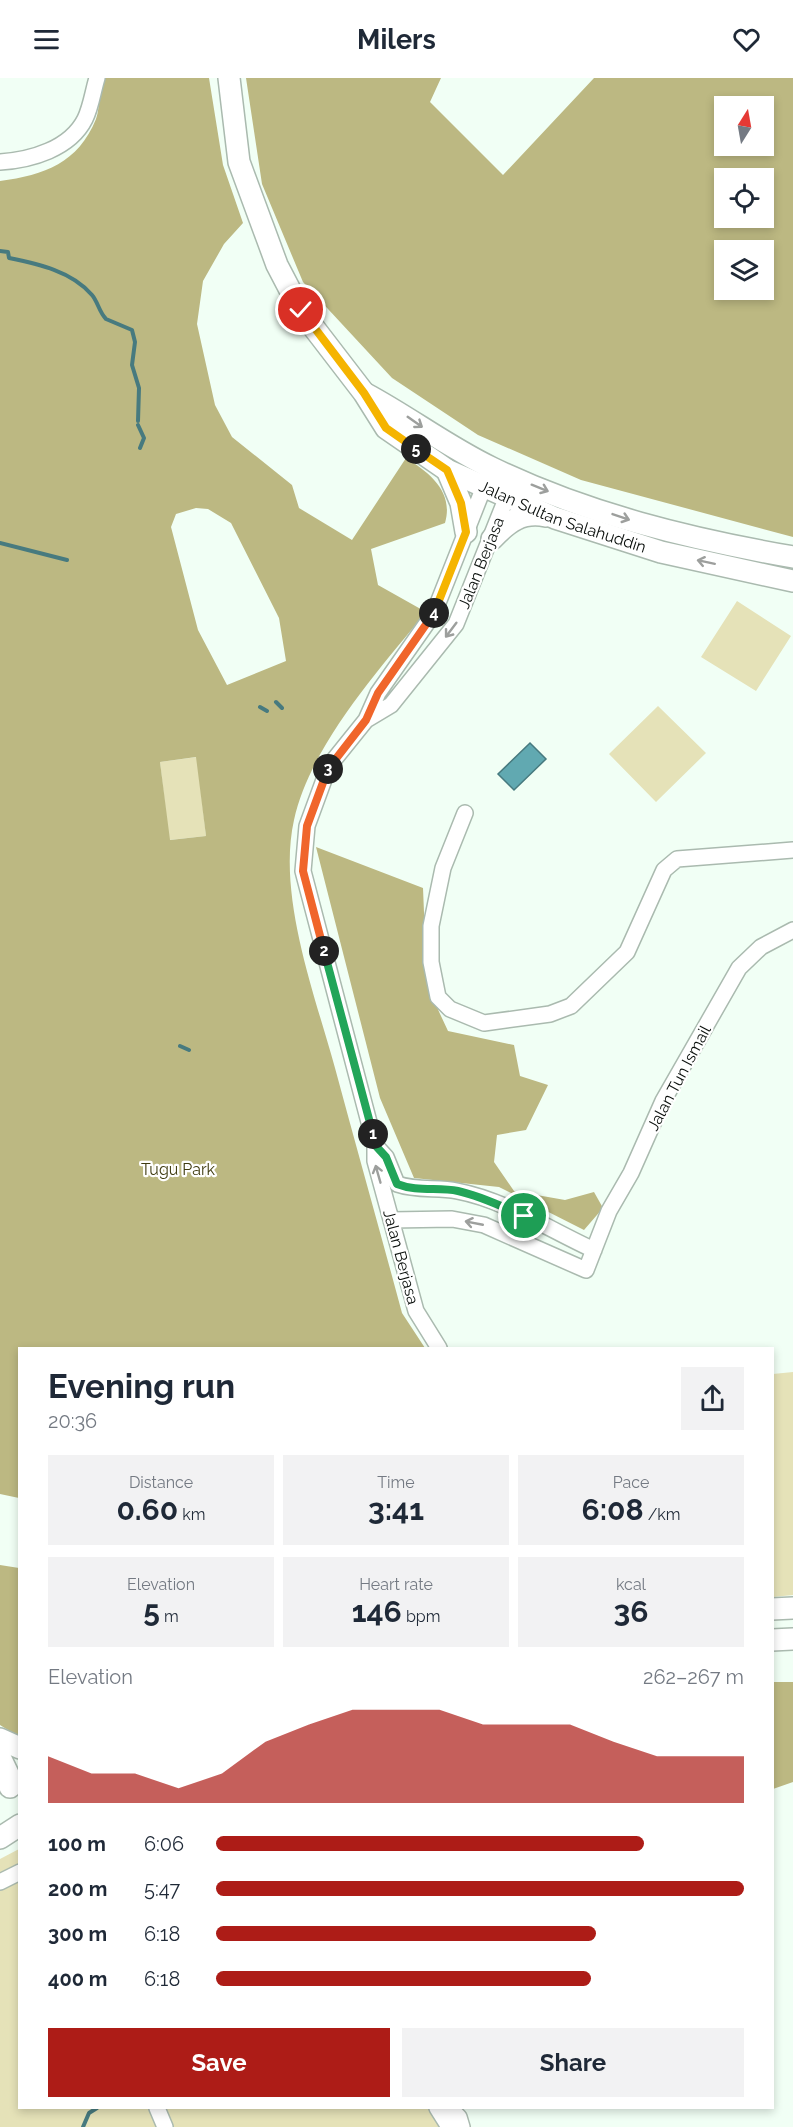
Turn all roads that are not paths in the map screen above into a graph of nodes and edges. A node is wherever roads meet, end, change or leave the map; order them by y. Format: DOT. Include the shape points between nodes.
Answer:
graph roads {
  1 [pos="97,78"];
  2 [pos="229,78"];
  3 [pos="0,162"];
  4 [pos="364,393"];
  5 [pos="492,468"];
  6 [pos="447,470"];
  7 [pos="483,488"];
  8 [pos="511,488"];
  9 [pos="555,518"];
  10 [pos="466,532"];
  11 [pos="492,539"];
  12 [pos="793,557"];
  13 [pos="793,581"];
  14 [pos="366,720"];
  15 [pos="465,813"];
  16 [pos="793,849"];
  17 [pos="793,930"];
  18 [pos="375,1145"];
  19 [pos="418,1189"];
  20 [pos="390,1215"];
  21 [pos="594,1250"];
  22 [pos="557,1257"];
  23 [pos="438,1347"];
  24 [pos="793,1608"];
  25 [pos="774,1609"];
  26 [pos="793,1639"];
  27 [pos="774,1640"];
  28 [pos="0,1739"];
  29 [pos="18,1747"];
  30 [pos="0,1756"];
  31 [pos="10,1787"];
  32 [pos="18,1873"];
  33 [pos="0,1882"];
  34 [pos="157,2109"];
  35 [pos="438,2109"];
  36 [pos="451,2109"];
  37 [pos="165,2127"];
  38 [pos="449,2127"];
  39 [pos="462,2127"];
  1 -- 3 [label="street" via="86,118 60,145 37,156"];
  2 -- 4 [label="street, Jalan Sultan Salahuddin" via="239,162 264,236 301,310"];
  4 -- 5 [label="street, Jalan Sultan Salahuddin, one-way"];
  4 -- 6 [label="street, Jalan Sultan Salahuddin" via="386,428"];
  5 -- 7 [label="street, Jalan Berjasa"];
  5 -- 8 [label="street, Jalan Sultan Salahuddin"];
  6 -- 7 [label="street, Jalan Sultan Salahuddin"];
  6 -- 10 [label="street" via="461,503"];
  7 -- 8 [label="street, Jalan Sultan Salahuddin"];
  7 -- 10 [label="street, Jalan Berjasa"];
  8 -- 9 [label="street, Jalan Sultan Salahuddin"];
  8 -- 11 [label="street, Jalan Berjasa"];
  8 -- 12 [label="street, Jalan Sultan Salahuddin, one-way" via="665,532"];
  9 -- 11 [label="street" via="532,513 513,519"];
  13 -- 9 [label="street, Jalan Sultan Salahuddin, one-way" via="661,552"];
  10 -- 14 [label="street, Jalan Berjasa" via="434,613 378,693"];
  11 -- 14 [label="street, Jalan Berjasa, one-way" via="456,624 391,705"];
  14 -- 18 [label="street, Jalan Berjasa" via="339,751 319,787 307,826 303,871"];
  15 -- 16 [label="street" via="443,868 431,926 430,962 438,997 450,1009 484,1023 550,1014 571,1006 627,952 664,870 677,859"];
  17 -- 21 [label="street, Jalan Tun Ismail" via="761,947 739,968 663,1101"];
  18 -- 19 [label="street" via="386,1157 397,1184"];
  20 -- 18 [label="street, Jalan Berjasa, one-way" via="375,1161"];
  19 -- 20 [label="street" via="405,1193"];
  19 -- 21 [label="street" via="457,1191 490,1201"];
  22 -- 20 [label="street, Jalan Tun Ismail, one-way" via="484,1225"];
  20 -- 23 [label="street, Jalan Berjasa" via="416,1311"];
  21 -- 22 [label="street"];
  21 -- 22 [label="street, Jalan Tun Ismail" via="586,1270"];
  24 -- 25 [label="street"];
  26 -- 27 [label="street"];
  28 -- 29 [label="street"];
  30 -- 31 [label="street"];
  32 -- 33 [label="street"];
  34 -- 37 [label="street"];
  35 -- 38 [label="street"];
  36 -- 39 [label="street"];
}
